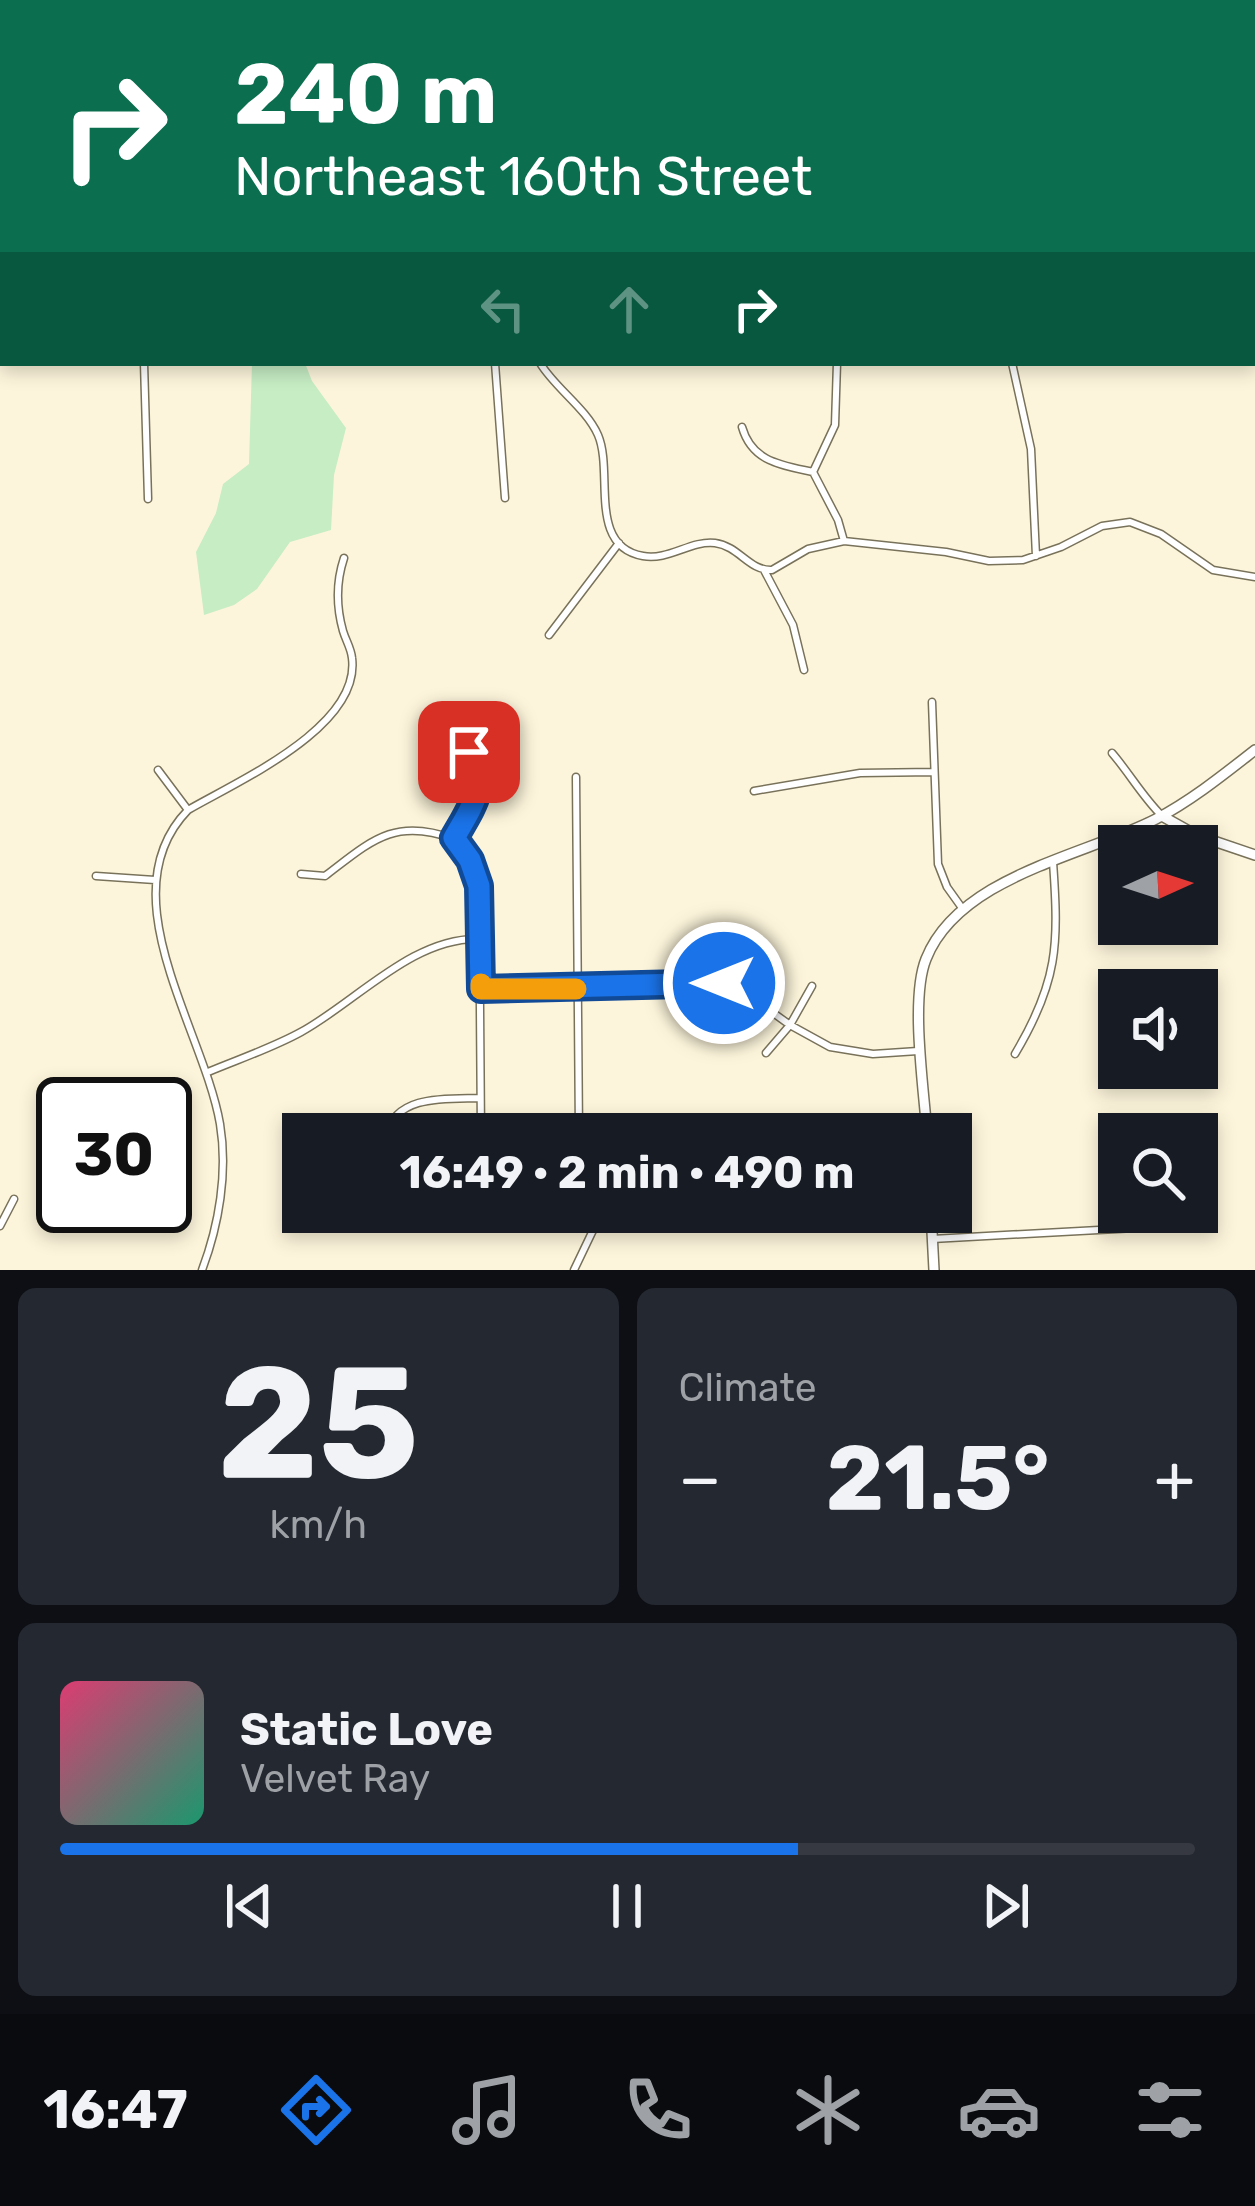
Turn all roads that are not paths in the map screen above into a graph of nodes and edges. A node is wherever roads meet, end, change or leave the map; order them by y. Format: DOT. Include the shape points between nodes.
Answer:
graph roads {
  1 [pos="144,366"];
  2 [pos="495,366"];
  3 [pos="542,366"];
  4 [pos="838,366"];
  5 [pos="1013,366"];
  6 [pos="742,427"];
  7 [pos="813,472"];
  8 [pos="505,498"];
  9 [pos="148,499"];
  10 [pos="844,541"];
  11 [pos="619,544"];
  12 [pos="1036,556"];
  13 [pos="344,558"];
  14 [pos="764,570"];
  15 [pos="1255,577"];
  16 [pos="548,635"];
  17 [pos="804,670"];
  18 [pos="932,702"];
  19 [pos="458,748"];
  20 [pos="1255,750"];
  21 [pos="1112,753"];
  22 [pos="158,770"];
  23 [pos="934,772"];
  24 [pos="576,777"];
  25 [pos="754,791"];
  26 [pos="188,810"];
  27 [pos="1162,816"];
  28 [pos="454,838"];
  29 [pos="1255,855"];
  30 [pos="1053,862"];
  31 [pos="301,874"];
  32 [pos="96,875"];
  33 [pos="155,880"];
  34 [pos="962,908"];
  35 [pos="479,939"];
  36 [pos="812,986"];
  37 [pos="481,989"];
  38 [pos="577,989"];
  39 [pos="790,1025"];
  40 [pos="922,1050"];
  41 [pos="766,1053"];
  42 [pos="1015,1054"];
  43 [pos="208,1072"];
  44 [pos="480,1098"];
  45 [pos="399,1113"];
  46 [pos="480,1113"];
  47 [pos="579,1113"];
  48 [pos="926,1113"];
  49 [pos="14,1199"];
  50 [pos="0,1226"];
  51 [pos="1098,1230"];
  52 [pos="592,1233"];
  53 [pos="932,1233"];
  54 [pos="932,1239"];
  55 [pos="202,1270"];
  56 [pos="574,1270"];
  57 [pos="934,1270"];
  1 -- 9 [label="street"];
  2 -- 8 [label="street"];
  3 -- 11 [label="street" via="598,436 609,527"];
  4 -- 7 [label="street" via="836,425"];
  5 -- 12 [label="street" via="1031,449"];
  6 -- 7 [label="street" via="762,457"];
  7 -- 10 [label="street"];
  10 -- 12 [label="street" via="989,561"];
  10 -- 14 [label="street"];
  11 -- 14 [label="street" via="647,557 718,543"];
  11 -- 16 [label="street"];
  12 -- 15 [label="street" via="1130,522 1213,570"];
  13 -- 26 [label="street" via="336,581 353,675 340,704 297,746"];
  14 -- 17 [label="street" via="793,625"];
  18 -- 23 [label="street"];
  19 -- 28 [label="street" via="476,760 480,785"];
  20 -- 27 [label="street"];
  21 -- 27 [label="street"];
  22 -- 26 [label="street"];
  23 -- 25 [label="street" via="860,773"];
  23 -- 34 [label="street" via="938,864"];
  24 -- 38 [label="street"];
  26 -- 33 [label="street" via="164,843"];
  27 -- 29 [label="street"];
  27 -- 30 [label="street"];
  28 -- 31 [label="street" via="401,829 325,876"];
  28 -- 35 [label="street" via="479,886"];
  30 -- 34 [label="street"];
  30 -- 42 [label="street" via="1052,978"];
  32 -- 33 [label="street"];
  33 -- 43 [label="street" via="170,979"];
  34 -- 40 [label="street" via="926,959"];
  35 -- 37 [label="street"];
  35 -- 43 [label="street" via="432,948 304,1030"];
  36 -- 39 [label="street"];
  37 -- 38 [label="street"];
  37 -- 44 [label="street"];
  38 -- 39 [label="street" via="715,981 740,988"];
  38 -- 47 [label="street"];
  39 -- 40 [label="street" via="848,1051"];
  39 -- 41 [label="street"];
  40 -- 48 [label="street"];
  43 -- 55 [label="street" via="221,1170"];
  44 -- 45 [label="street" via="414,1103"];
  44 -- 46 [label="street"];
  49 -- 50 [label="street"];
  51 -- 54 [label="street"];
  52 -- 56 [label="street"];
  53 -- 54 [label="street"];
  54 -- 57 [label="street"];
}
